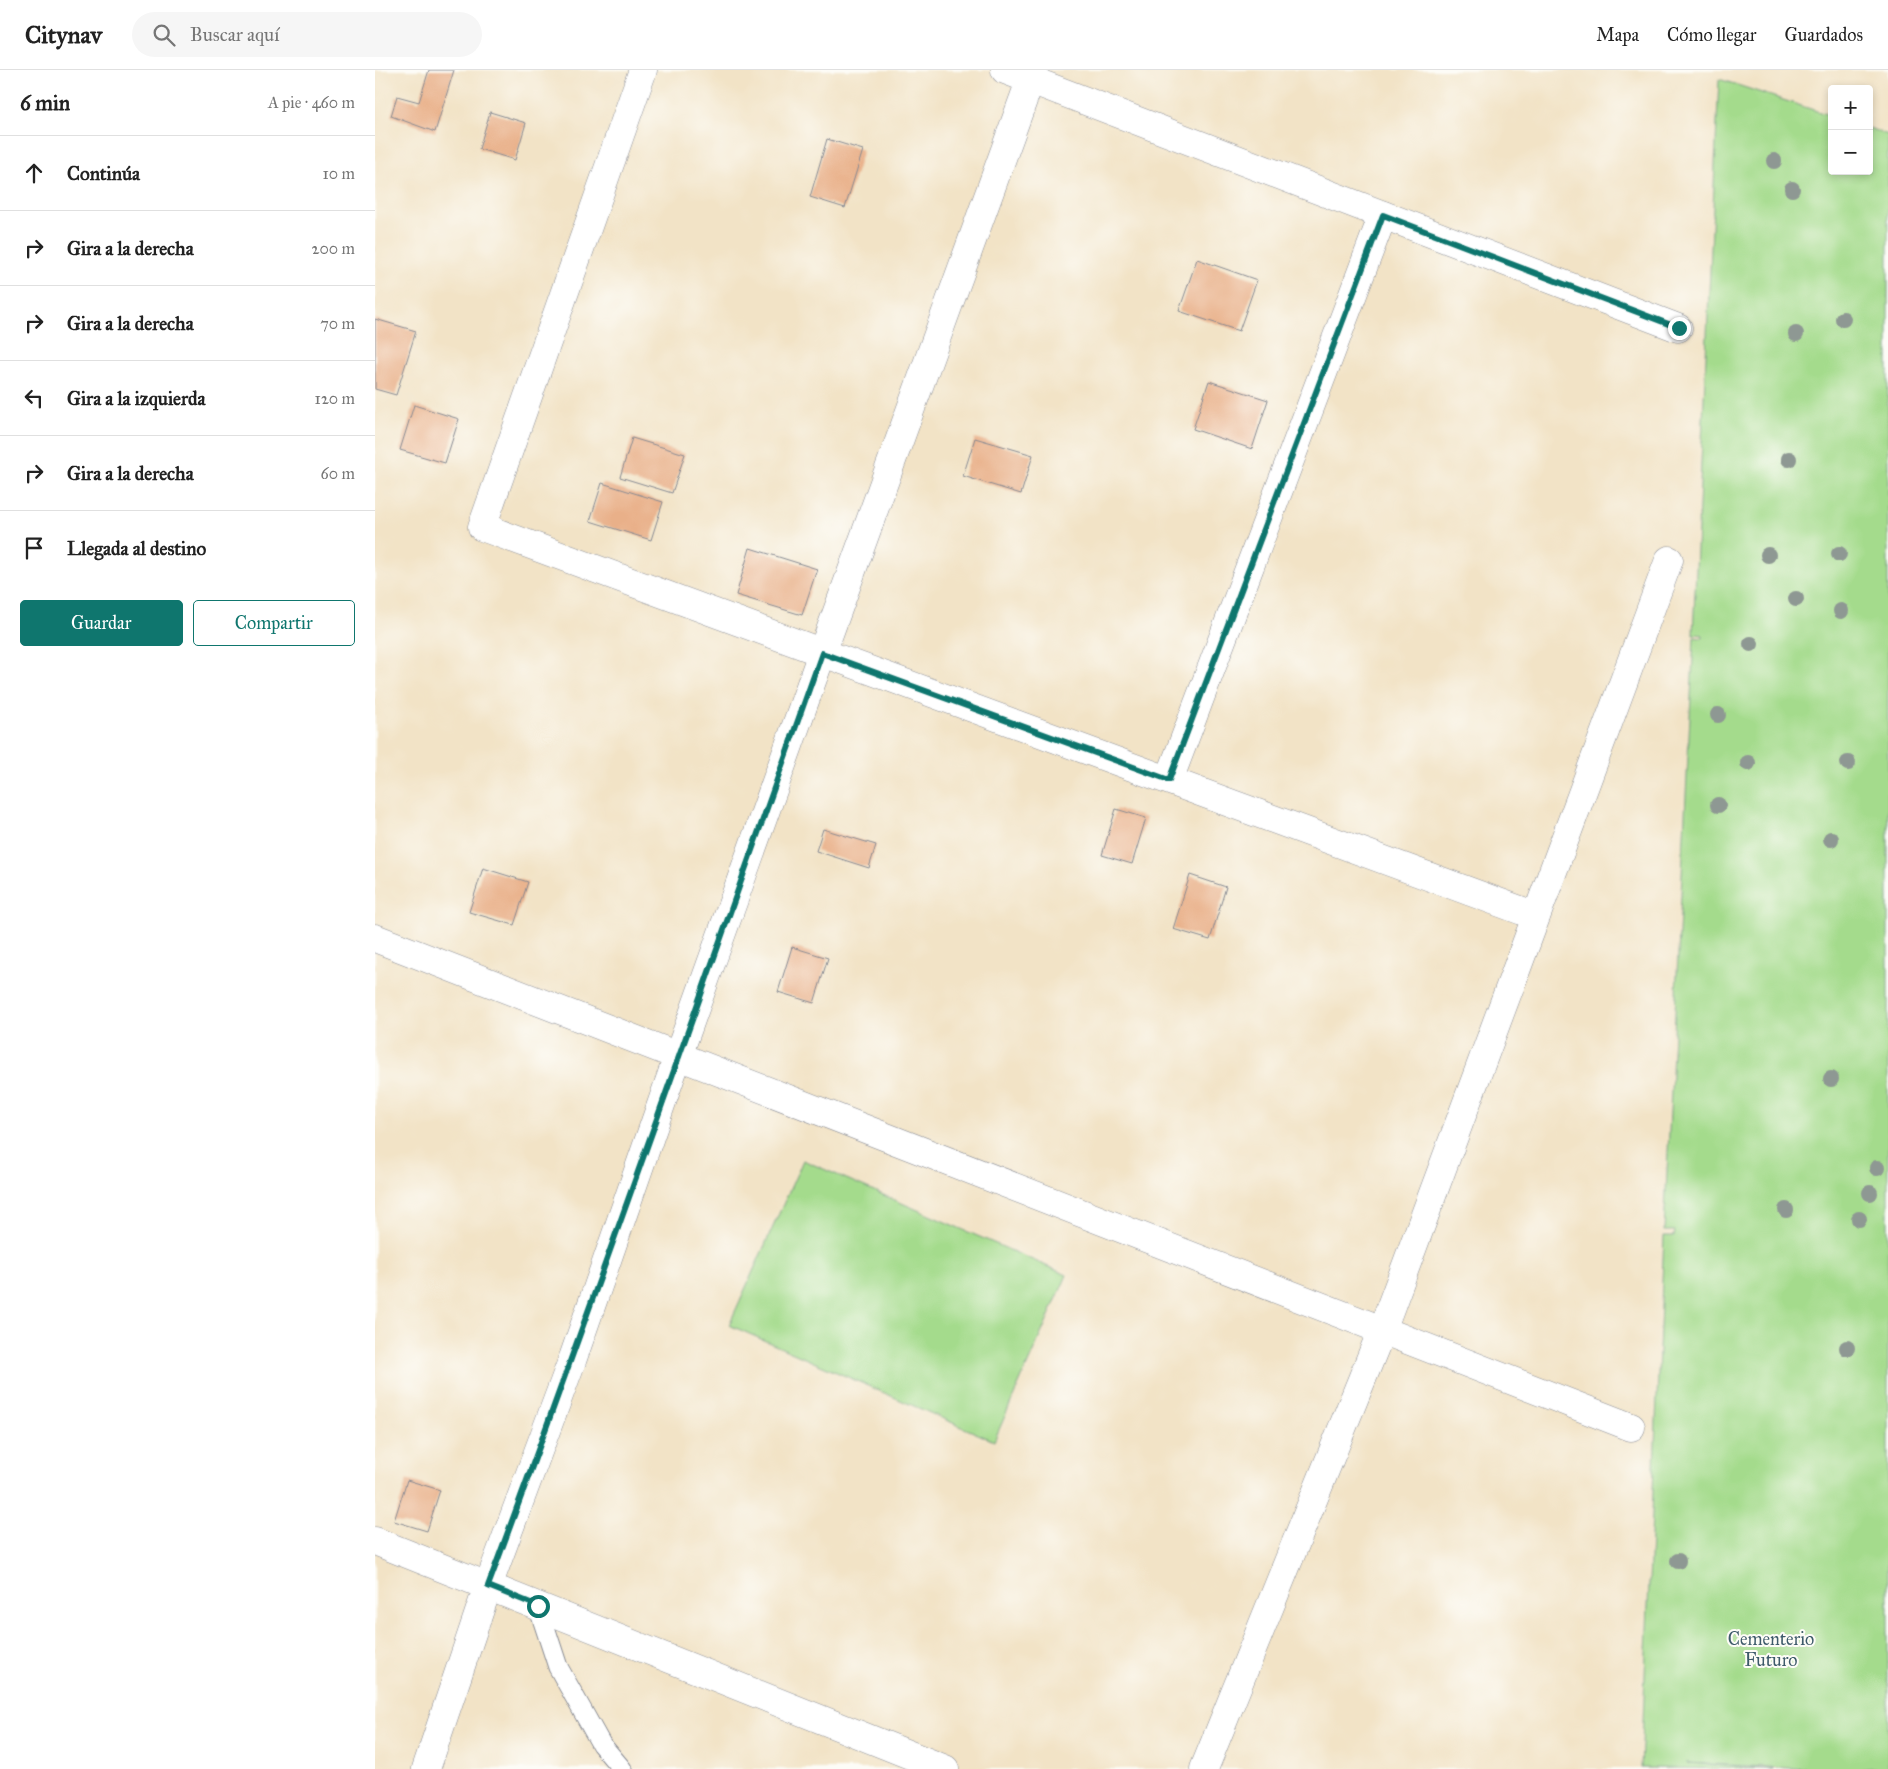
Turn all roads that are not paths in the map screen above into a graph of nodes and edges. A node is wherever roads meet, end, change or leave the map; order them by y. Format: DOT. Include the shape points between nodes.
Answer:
graph roads {
  1 [pos="643,70"];
  2 [pos="1005,70"];
  3 [pos="1032,75"];
  4 [pos="1383,215"];
  5 [pos="1679,328"];
  6 [pos="1669,560"];
  7 [pos="822,653"];
  8 [pos="1169,780"];
  9 [pos="1537,916"];
  10 [pos="375,938"];
  11 [pos="678,1056"];
  12 [pos="1382,1330"];
  13 [pos="1631,1427"];
  14 [pos="375,1541"];
  15 [pos="488,1586"];
  16 [pos="538,1606"];
  17 [pos="426,1769"];
  18 [pos="622,1769"];
  19 [pos="945,1769"];
  20 [pos="1204,1769"];
  1 -- 7 [label="street" via="482,528"];
  2 -- 3 [label="street"];
  3 -- 4 [label="street"];
  3 -- 7 [label="street"];
  4 -- 5 [label="street"];
  4 -- 8 [label="street"];
  6 -- 9 [label="street"];
  7 -- 8 [label="street"];
  7 -- 11 [label="street"];
  8 -- 9 [label="street"];
  9 -- 12 [label="street"];
  10 -- 11 [label="street"];
  11 -- 12 [label="street"];
  11 -- 15 [label="street" via="573,1358"];
  12 -- 13 [label="street"];
  12 -- 20 [label="street"];
  14 -- 15 [label="street"];
  15 -- 16 [label="street"];
  15 -- 17 [label="street"];
  16 -- 18 [label="lane" via="558,1667 601,1744"];
  16 -- 19 [label="street"];
}
